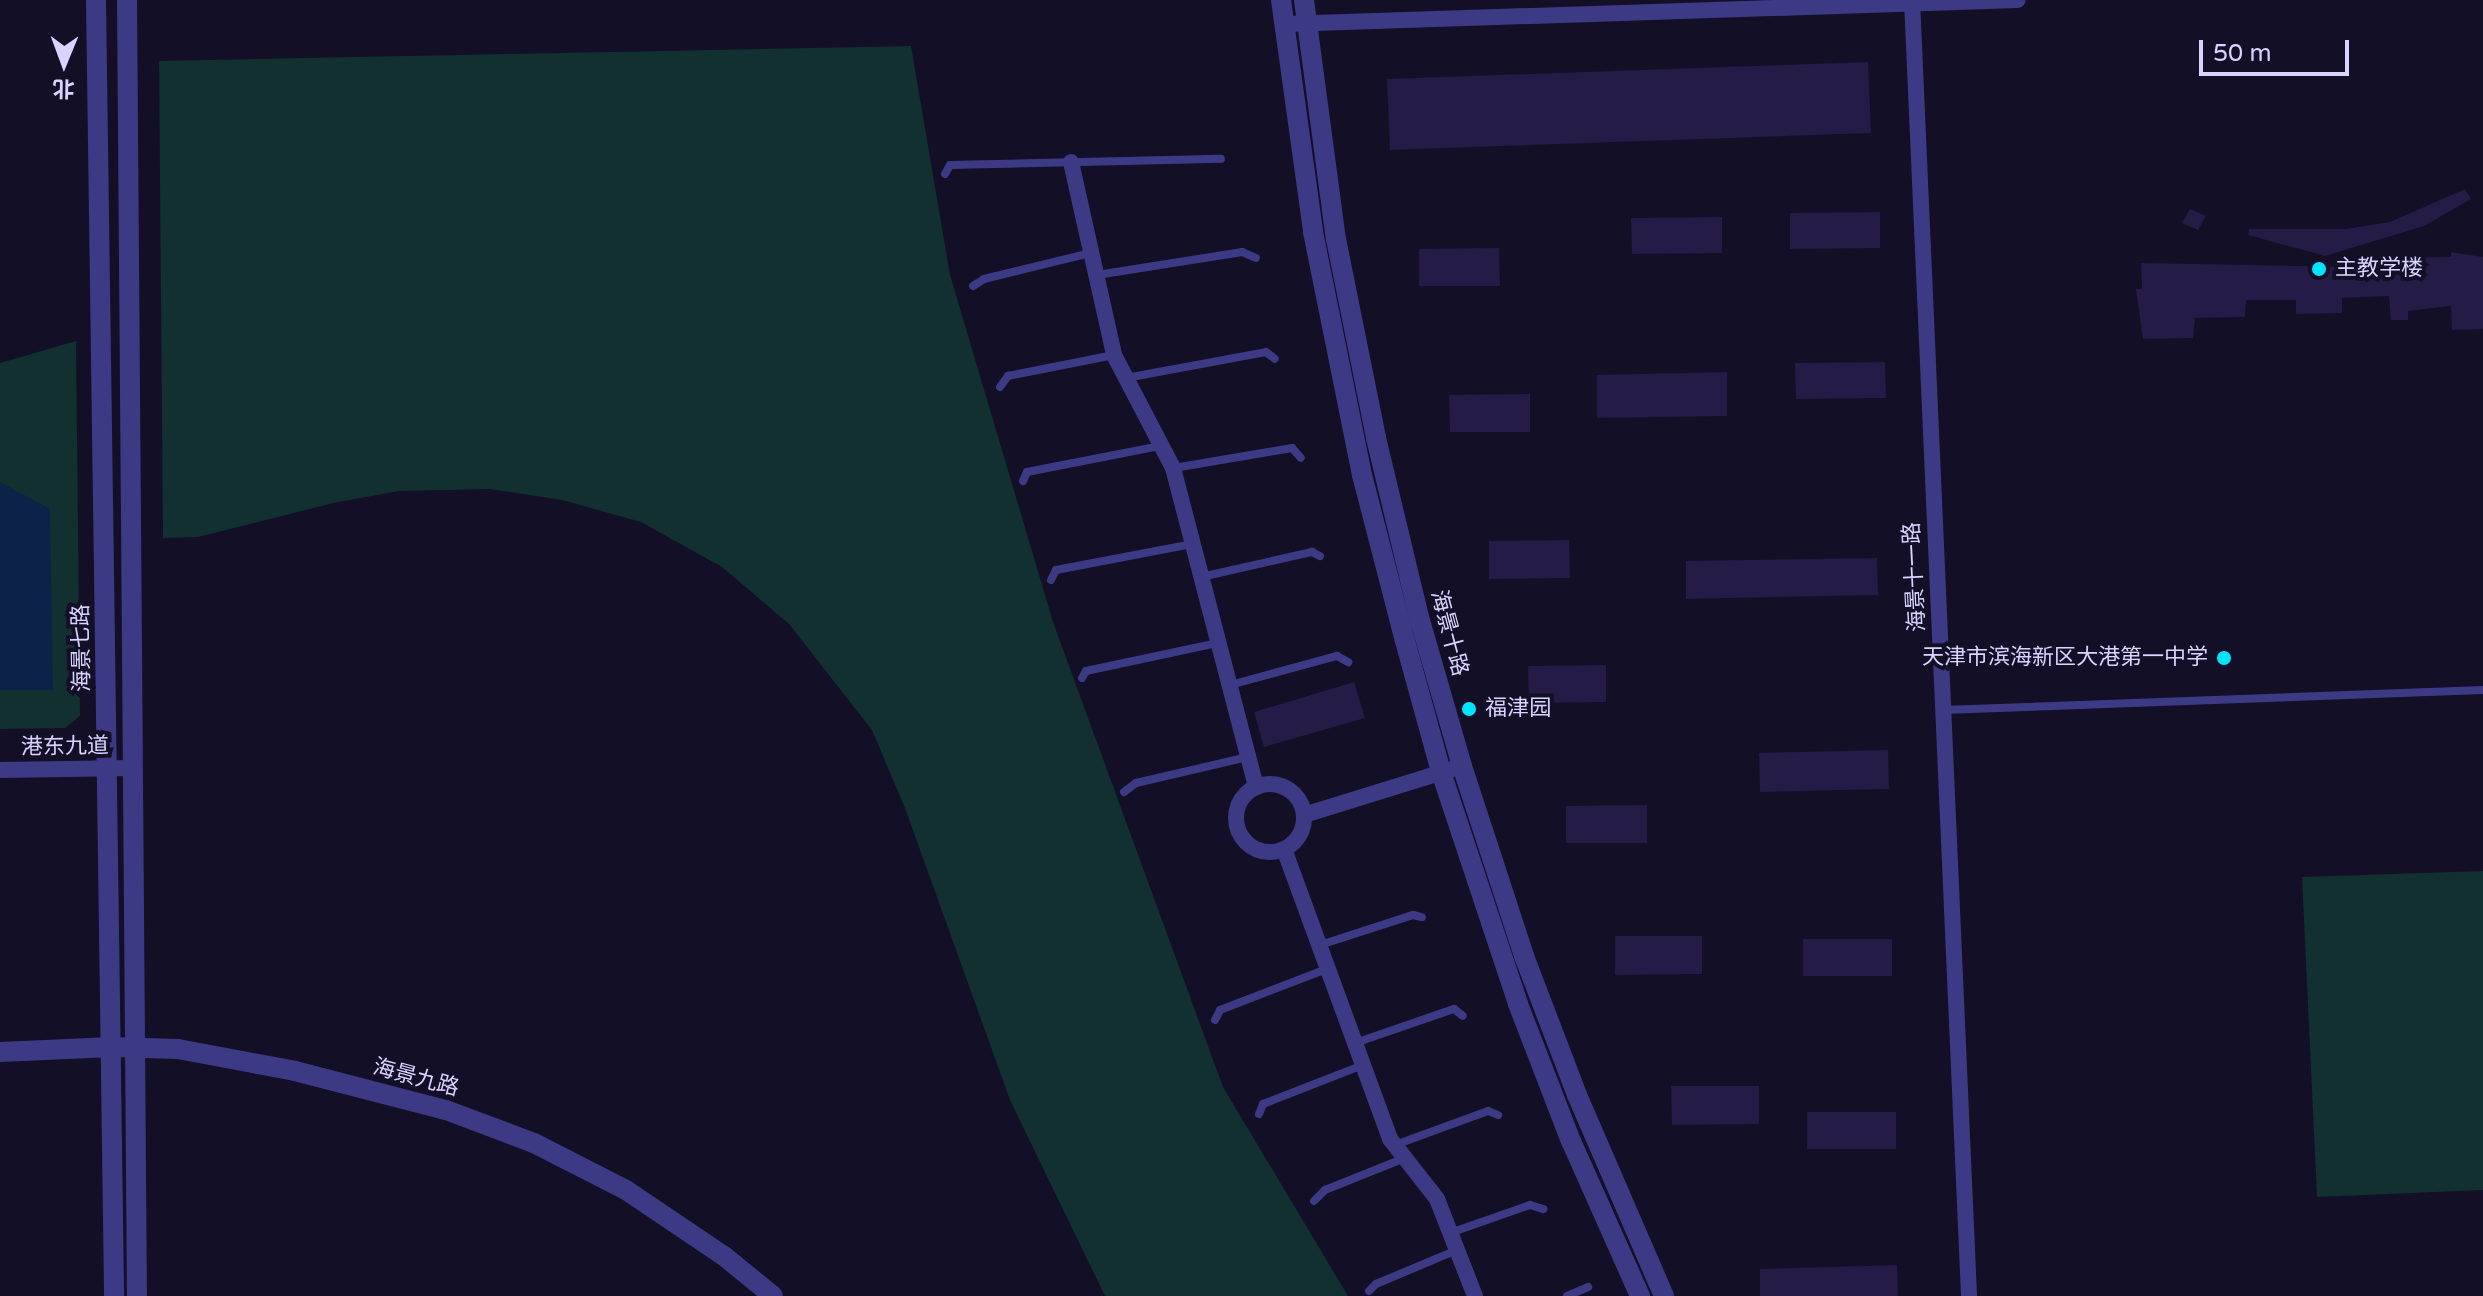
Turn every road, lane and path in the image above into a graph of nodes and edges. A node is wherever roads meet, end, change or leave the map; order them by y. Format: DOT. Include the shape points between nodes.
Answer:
graph roads {
  1 [pos="96,0"];
  2 [pos="127,0"];
  3 [pos="1281,0"];
  4 [pos="1304,0"];
  5 [pos="2018,0"];
  6 [pos="1912,2"];
  7 [pos="1306,22"];
  8 [pos="1284,24"];
  9 [pos="1221,159"];
  10 [pos="1071,162"];
  11 [pos="945,174"];
  12 [pos="1091,253"];
  13 [pos="1256,258"];
  14 [pos="1096,275"];
  15 [pos="973,286"];
  16 [pos="1114,355"];
  17 [pos="1275,359"];
  18 [pos="1126,378"];
  19 [pos="1000,387"];
  20 [pos="1161,446"];
  21 [pos="1301,458"];
  22 [pos="1173,468"];
  23 [pos="1023,481"];
  24 [pos="1192,544"];
  25 [pos="1320,556"];
  26 [pos="1201,577"];
  27 [pos="1051,580"];
  28 [pos="1218,643"];
  29 [pos="1348,662"];
  30 [pos="1082,678"];
  31 [pos="1230,685"];
  32 [pos="2483,690"];
  33 [pos="1943,710"];
  34 [pos="1248,757"];
  35 [pos="1462,766"];
  36 [pos="132,768"];
  37 [pos="107,769"];
  38 [pos="0,770"];
  39 [pos="1441,772"];
  40 [pos="1256,787"];
  41 [pos="1124,792"];
  42 [pos="1304,815"];
  43 [pos="1284,849"];
  44 [pos="1422,917"];
  45 [pos="1319,945"];
  46 [pos="1327,969"];
  47 [pos="1463,1016"];
  48 [pos="1215,1020"];
  49 [pos="1355,1043"];
  50 [pos="0,1052"];
  51 [pos="112,1053"];
  52 [pos="135,1053"];
  53 [pos="0,1064"];
  54 [pos="1363,1065"];
  55 [pos="1259,1114"];
  56 [pos="1498,1115"];
  57 [pos="1400,1152"];
  58 [pos="1314,1201"];
  59 [pos="1543,1209"];
  60 [pos="1450,1233"];
  61 [pos="1457,1250"];
  62 [pos="1588,1287"];
  63 [pos="1369,1291"];
  64 [pos="114,1296"];
  65 [pos="137,1296"];
  66 [pos="759,1296"];
  67 [pos="773,1296"];
  68 [pos="1475,1296"];
  69 [pos="1567,1296"];
  70 [pos="1640,1296"];
  71 [pos="1664,1296"];
  72 [pos="1969,1296"];
  1 -- 37 [label="street, 海景七路"];
  2 -- 36 [label="street"];
  3 -- 8 [label="street, 海景十路"];
  4 -- 7 [label="street, 海景十路"];
  5 -- 6 [label="street"];
  6 -- 7 [label="street"];
  6 -- 33 [label="street, 海景十一路"];
  7 -- 8 [label="street"];
  7 -- 35 [label="street, 海景十路" via="1326,180 1353,329 1416,603"];
  8 -- 39 [label="street, 海景十路" via="1313,232 1362,475"];
  9 -- 10 [label="lane"];
  10 -- 11 [label="lane" via="950,165"];
  10 -- 12 [label="street"];
  12 -- 14 [label="street"];
  12 -- 15 [label="lane"];
  13 -- 14 [label="lane" via="1242,252"];
  14 -- 16 [label="street"];
  16 -- 18 [label="street"];
  16 -- 19 [label="lane" via="1008,376"];
  17 -- 18 [label="lane" via="1266,352"];
  18 -- 20 [label="street"];
  20 -- 22 [label="street"];
  20 -- 23 [label="lane" via="1027,472"];
  21 -- 22 [label="lane" via="1292,448"];
  22 -- 24 [label="street"];
  24 -- 26 [label="street"];
  24 -- 27 [label="lane" via="1056,570"];
  25 -- 26 [label="lane" via="1312,552"];
  26 -- 28 [label="street"];
  28 -- 30 [label="lane" via="1086,671"];
  28 -- 31 [label="street"];
  29 -- 31 [label="lane" via="1337,656"];
  31 -- 34 [label="street"];
  32 -- 33 [label="lane"];
  33 -- 72 [label="street, 海景十一路"];
  34 -- 40 [label="street"];
  34 -- 41 [label="lane" via="1136,783"];
  35 -- 39 [label="street"];
  35 -- 71 [label="street, 海景十路" via="1567,1071"];
  36 -- 37 [label="street, 港东九道"];
  36 -- 52 [label="street"];
  37 -- 38 [label="street, 港东九道"];
  37 -- 51 [label="street, 海景七路"];
  39 -- 42 [label="street"];
  39 -- 70 [label="street, 海景十路" via="1544,1073"];
  40 -- 42 [label="street" via="1287,789"];
  40 -- 43 [label="street" via="1237,811 1239,832 1263,851"];
  42 -- 43 [label="street" via="1299,835"];
  43 -- 45 [label="street"];
  44 -- 45 [label="lane" via="1413,915"];
  45 -- 46 [label="street"];
  46 -- 48 [label="lane" via="1220,1010"];
  46 -- 49 [label="street"];
  47 -- 49 [label="lane" via="1454,1009"];
  49 -- 54 [label="street"];
  50 -- 51 [label="street, 海景九路"];
  51 -- 52 [label="street, 海景九路"];
  51 -- 53 [label="street, 海景九路"];
  51 -- 64 [label="street, 海景七路"];
  52 -- 65 [label="street"];
  52 -- 66 [label="street, 海景九路" via="261,1073 486,1132 561,1166 663,1224"];
  52 -- 67 [label="street, 海景九路" via="202,1052 295,1071 485,1123 638,1197"];
  54 -- 55 [label="lane" via="1263,1104"];
  54 -- 57 [label="street"];
  56 -- 57 [label="lane" via="1488,1111"];
  57 -- 58 [label="lane" via="1325,1190"];
  57 -- 60 [label="street" via="1437,1199"];
  59 -- 60 [label="lane" via="1530,1205"];
  60 -- 61 [label="street"];
  61 -- 63 [label="lane"];
  61 -- 68 [label="street"];
  62 -- 69 [label="lane"];
}
